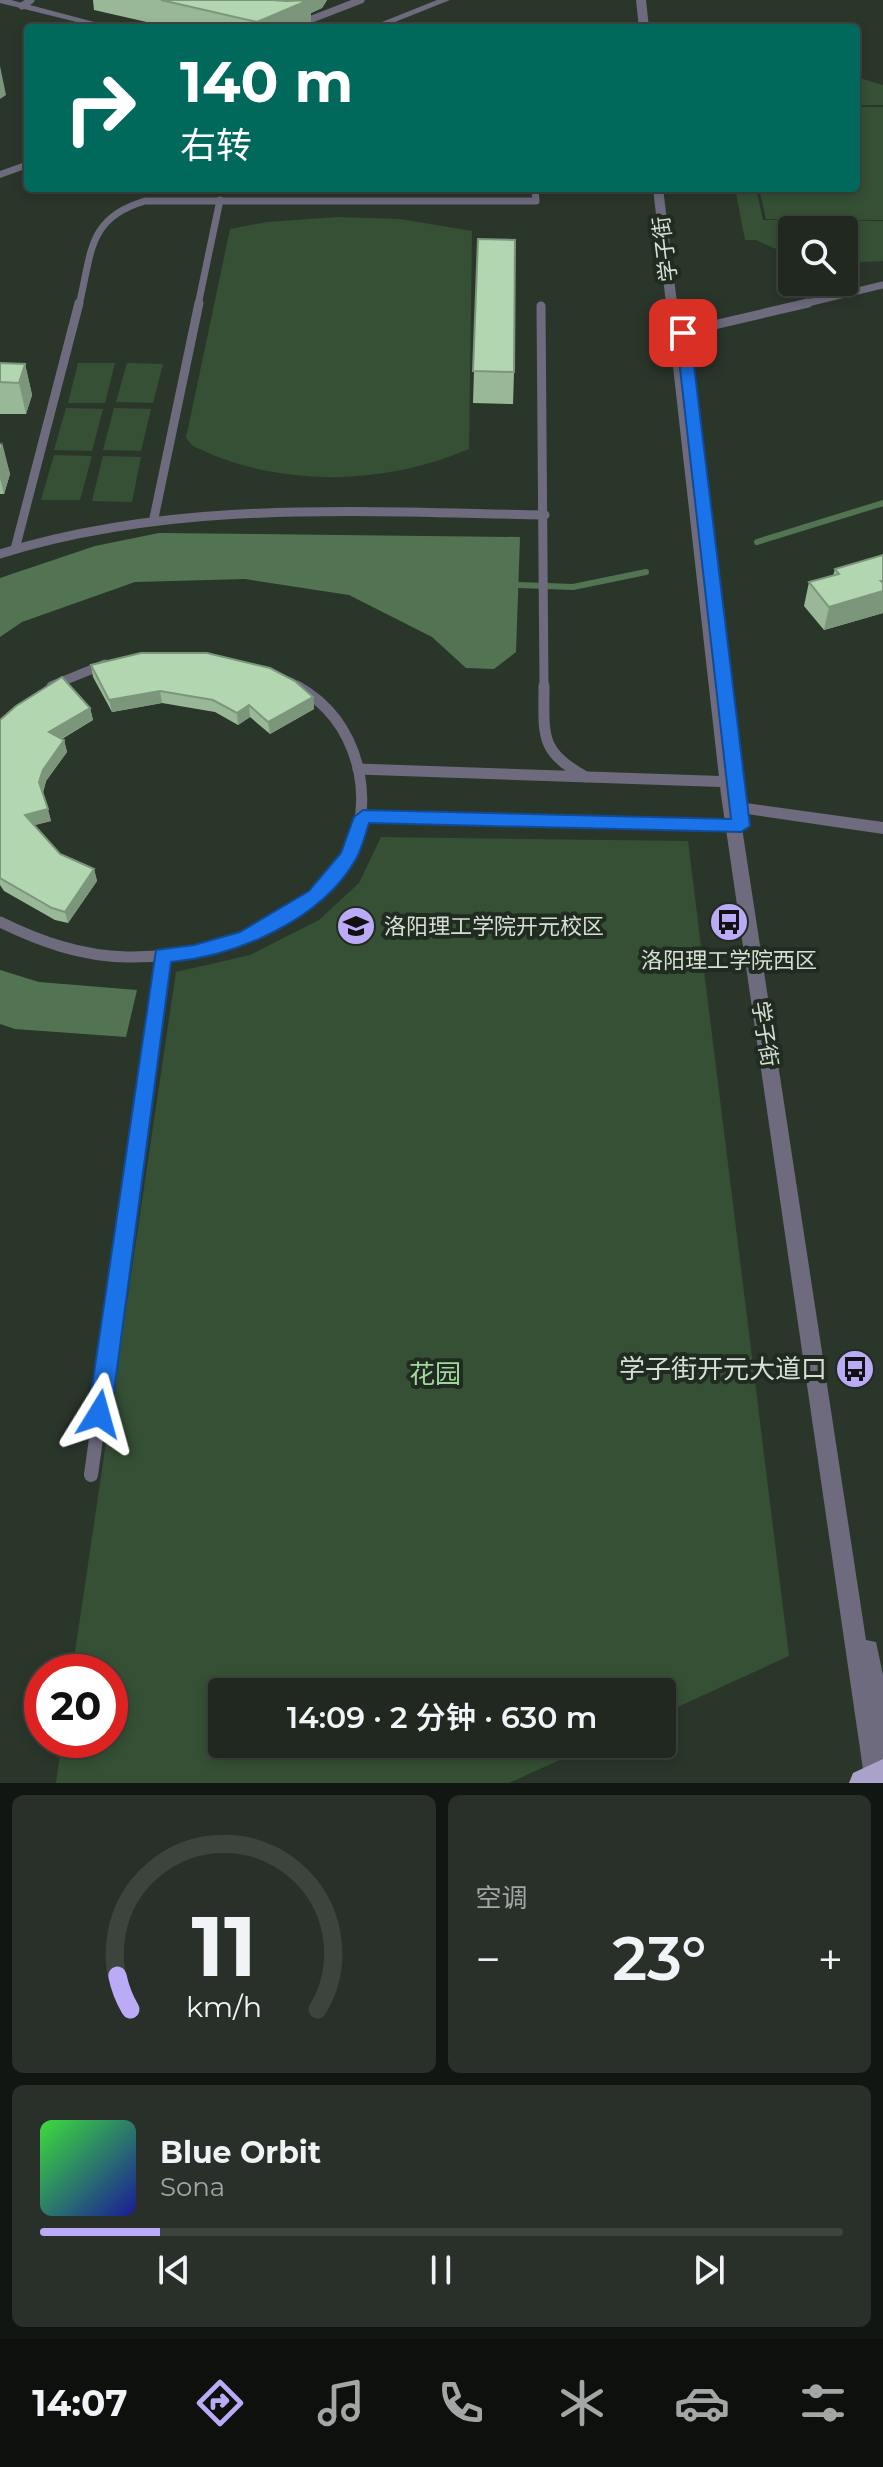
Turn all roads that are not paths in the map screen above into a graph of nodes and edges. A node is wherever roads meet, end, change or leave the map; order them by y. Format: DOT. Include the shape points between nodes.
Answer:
graph roads {
  1 [pos="0,0"];
  2 [pos="361,0"];
  3 [pos="445,0"];
  4 [pos="459,0"];
  5 [pos="638,0"];
  6 [pos="26,3"];
  7 [pos="289,21"];
  8 [pos="98,24"];
  9 [pos="382,24"];
  10 [pos="396,24"];
  11 [pos="641,24"];
  12 [pos="24,163"];
  13 [pos="0,172"];
  14 [pos="535,192"];
  15 [pos="659,192"];
  16 [pos="665,192"];
  17 [pos="220,200"];
  18 [pos="883,285"];
  19 [pos="541,306"];
  20 [pos="679,334"];
  21 [pos="545,515"];
  22 [pos="154,518"];
  23 [pos="15,549"];
  24 [pos="0,554"];
  25 [pos="115,661"];
  26 [pos="280,677"];
  27 [pos="41,692"];
  28 [pos="358,769"];
  29 [pos="586,777"];
  30 [pos="731,782"];
  31 [pos="734,807"];
  32 [pos="363,817"];
  33 [pos="737,826"];
  34 [pos="883,828"];
  35 [pos="0,922"];
  36 [pos="163,956"];
  37 [pos="91,1475"];
  38 [pos="883,1747"];
  39 [pos="874,1779"];
  1 -- 6 [label="street"];
  2 -- 7 [label="lane" via="312,19"];
  3 -- 9 [label="street"];
  4 -- 10 [label="street"];
  5 -- 11 [label="street"];
  6 -- 8 [label="street"];
  12 -- 13 [label="street"];
  14 -- 17 [label="lane" via="536,201"];
  15 -- 20 [label="street, 学子街"];
  16 -- 20 [label="street, 学子街"];
  17 -- 22 [label="lane"];
  17 -- 23 [label="lane" via="146,201 106,219 99,228"];
  18 -- 20 [label="lane"];
  19 -- 21 [label="lane"];
  20 -- 30 [label="street, 学子街"];
  21 -- 22 [label="lane" via="373,512"];
  21 -- 29 [label="lane" via="544,733 559,763"];
  22 -- 23 [label="lane"];
  23 -- 24 [label="lane"];
  25 -- 27 [label="lane"];
  26 -- 28 [label="lane" via="331,710 350,740"];
  28 -- 29 [label="lane"];
  28 -- 32 [label="lane"];
  29 -- 30 [label="lane"];
  30 -- 31 [label="street, 学子街"];
  31 -- 33 [label="street, 学子街"];
  31 -- 34 [label="street"];
  32 -- 33 [label="lane"];
  32 -- 36 [label="lane" via="348,856 315,896 246,938"];
  33 -- 38 [label="street, 学子街"];
  33 -- 39 [label="street, 学子街"];
  35 -- 36 [label="lane" via="49,945 96,954"];
  36 -- 37 [label="lane"];
}
